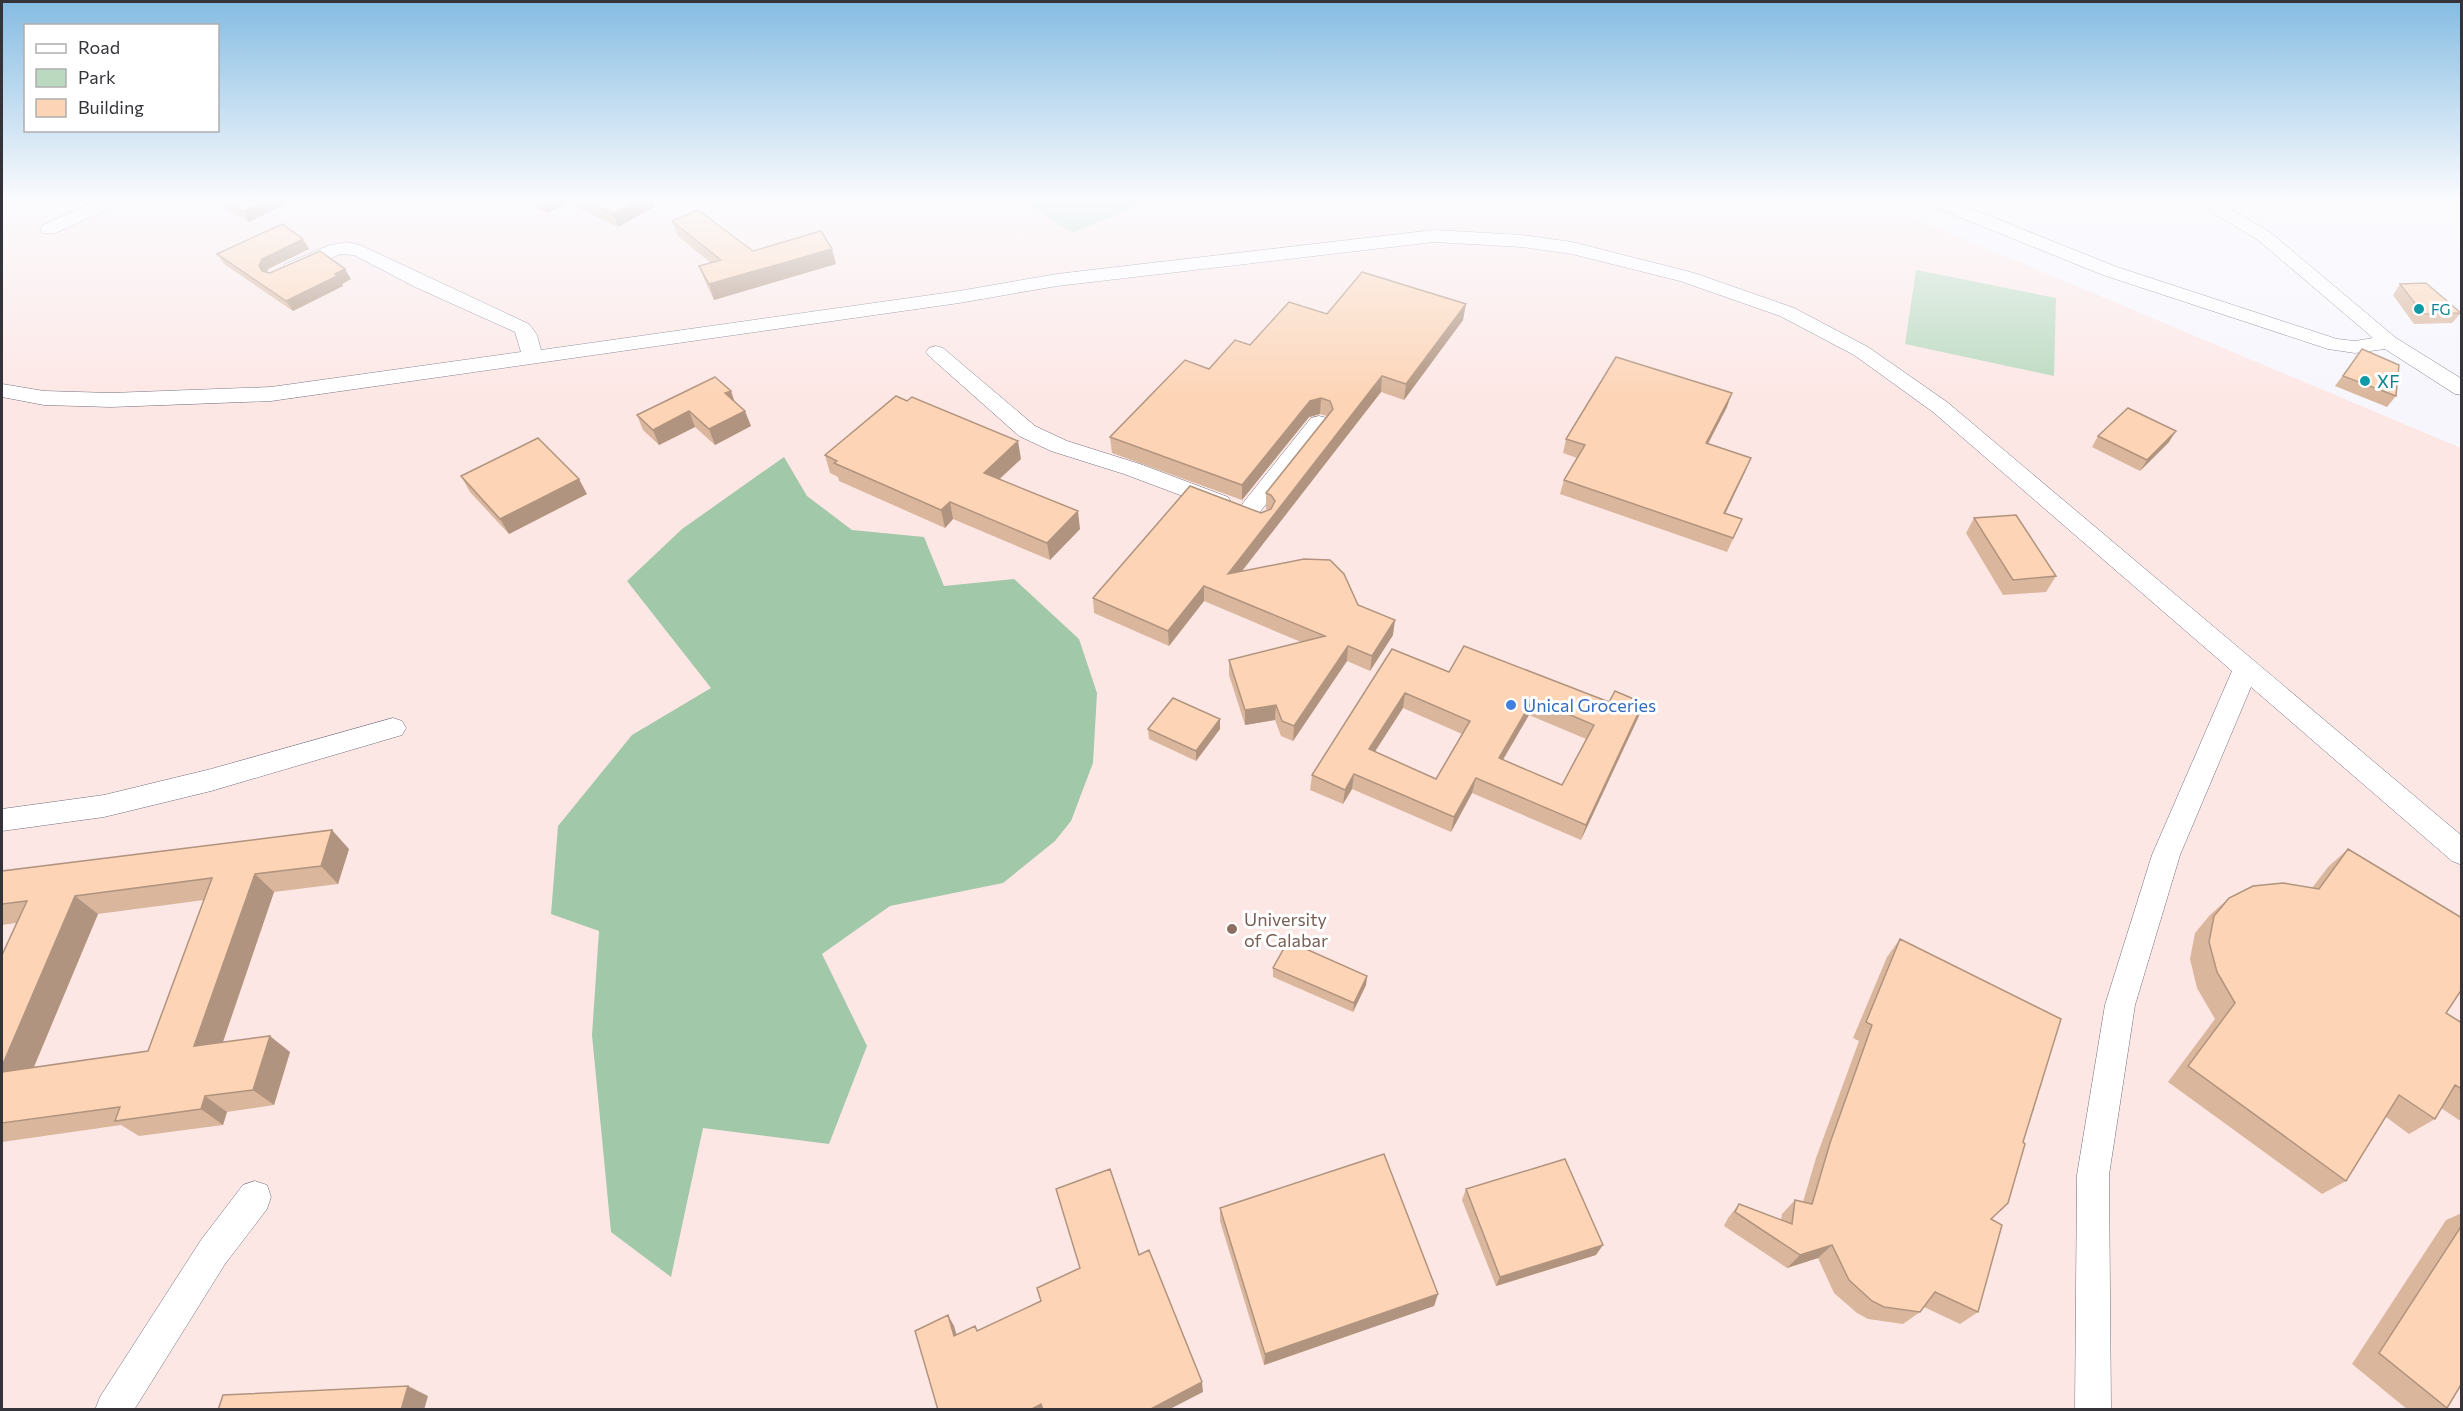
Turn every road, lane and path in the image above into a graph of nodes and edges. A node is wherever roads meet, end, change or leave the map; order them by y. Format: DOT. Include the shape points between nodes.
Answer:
graph roads {
  1 [pos="297,266"];
  2 [pos="389,266"];
  3 [pos="1178,266"];
  4 [pos="1643,266"];
  5 [pos="2097,266"];
  6 [pos="2299,266"];
  7 [pos="276,275"];
  8 [pos="2389,342"];
  9 [pos="936,352"];
  10 [pos="533,358"];
  11 [pos="2462,389"];
  12 [pos="2,391"];
  13 [pos="1319,423"];
  14 [pos="2246,668"];
  15 [pos="393,728"];
  16 [pos="2,820"];
  17 [pos="2462,853"];
  18 [pos="255,1197"];
  19 [pos="113,1410"];
  20 [pos="2093,1410"];
  1 -- 7 [label="street"];
  2 -- 10 [label="street" via="522,328"];
  3 -- 10 [label="street" via="1057,280"];
  4 -- 14 [label="street" via="1787,312 1861,351 1940,407"];
  5 -- 8 [label="street" via="2335,345 2355,347"];
  6 -- 8 [label="street"];
  8 -- 11 [label="street"];
  9 -- 13 [label="street" via="1027,431 1254,515"];
  10 -- 12 [label="street" via="271,394 111,400 44,399"];
  14 -- 17 [label="street"];
  14 -- 20 [label="street" via="2166,855 2120,1005 2092,1175"];
  15 -- 16 [label="street" via="104,806"];
  18 -- 19 [label="street" via="213,1252"];
}
